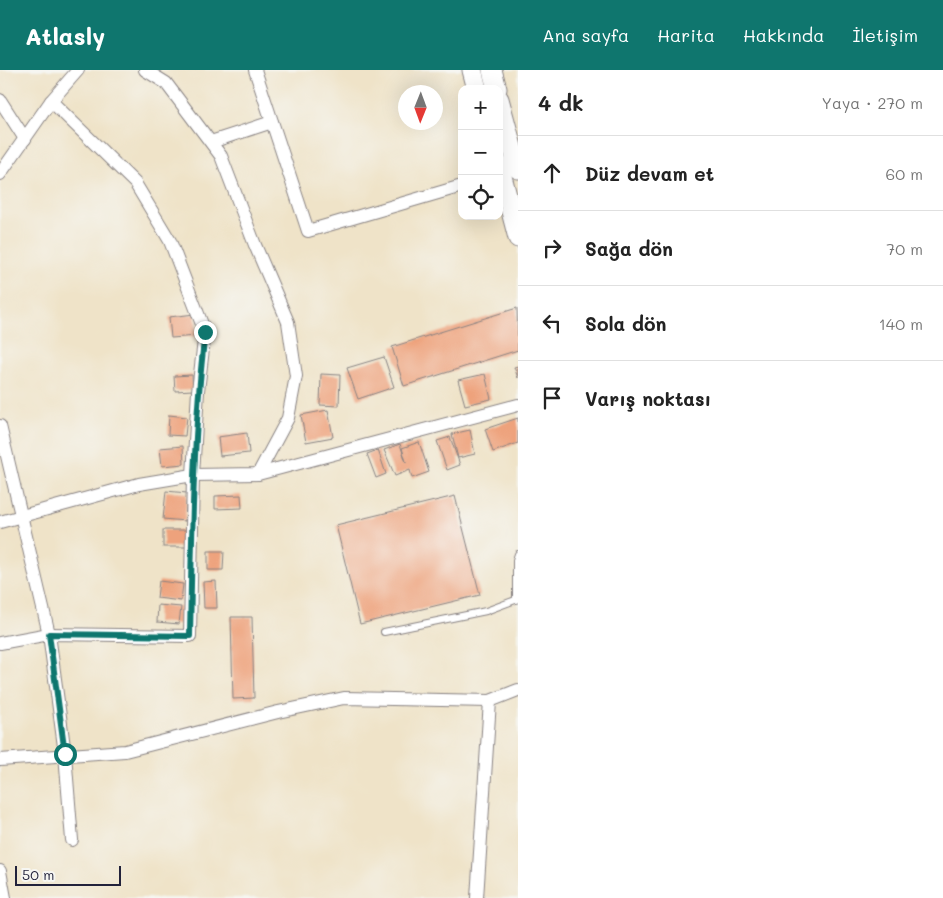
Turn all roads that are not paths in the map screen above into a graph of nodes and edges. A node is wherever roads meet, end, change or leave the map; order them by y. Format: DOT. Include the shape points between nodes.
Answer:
graph roads {
  1 [pos="78,70"];
  2 [pos="145,70"];
  3 [pos="255,70"];
  4 [pos="0,100"];
  5 [pos="52,101"];
  6 [pos="272,122"];
  7 [pos="502,130"];
  8 [pos="25,139"];
  9 [pos="211,142"];
  10 [pos="505,171"];
  11 [pos="0,174"];
  12 [pos="458,187"];
  13 [pos="518,238"];
  14 [pos="518,405"];
  15 [pos="0,426"];
  16 [pos="258,474"];
  17 [pos="193,475"];
  18 [pos="23,516"];
  19 [pos="0,522"];
  20 [pos="518,554"];
  21 [pos="517,599"];
  22 [pos="384,632"];
  23 [pos="49,634"];
  24 [pos="0,643"];
  25 [pos="518,690"];
  26 [pos="490,702"];
  27 [pos="65,754"];
  28 [pos="0,760"];
  29 [pos="72,840"];
  30 [pos="0,871"];
  31 [pos="5,898"];
  32 [pos="477,898"];
  1 -- 5 [label="street"];
  2 -- 9 [label="street" via="166,83"];
  3 -- 6 [label="street"];
  4 -- 8 [label="street"];
  5 -- 8 [label="street"];
  5 -- 17 [label="street" via="135,183 170,241 205,332"];
  6 -- 9 [label="street"];
  6 -- 12 [label="street" via="308,231"];
  7 -- 10 [label="street"];
  8 -- 11 [label="street"];
  9 -- 16 [label="street" via="221,156 288,322 296,376 288,418"];
  10 -- 13 [label="street"];
  14 -- 16 [label="street"];
  15 -- 18 [label="street"];
  16 -- 17 [label="street"];
  17 -- 18 [label="street" via="139,484"];
  17 -- 23 [label="street" via="190,636"];
  18 -- 19 [label="street"];
  18 -- 23 [label="street"];
  20 -- 21 [label="lane"];
  21 -- 22 [label="lane" via="486,610"];
  23 -- 24 [label="street"];
  23 -- 27 [label="street"];
  25 -- 26 [label="street"];
  26 -- 27 [label="street" via="344,698 125,751"];
  26 -- 32 [label="street"];
  27 -- 28 [label="street"];
  27 -- 29 [label="street"];
  30 -- 31 [label="street"];
}
